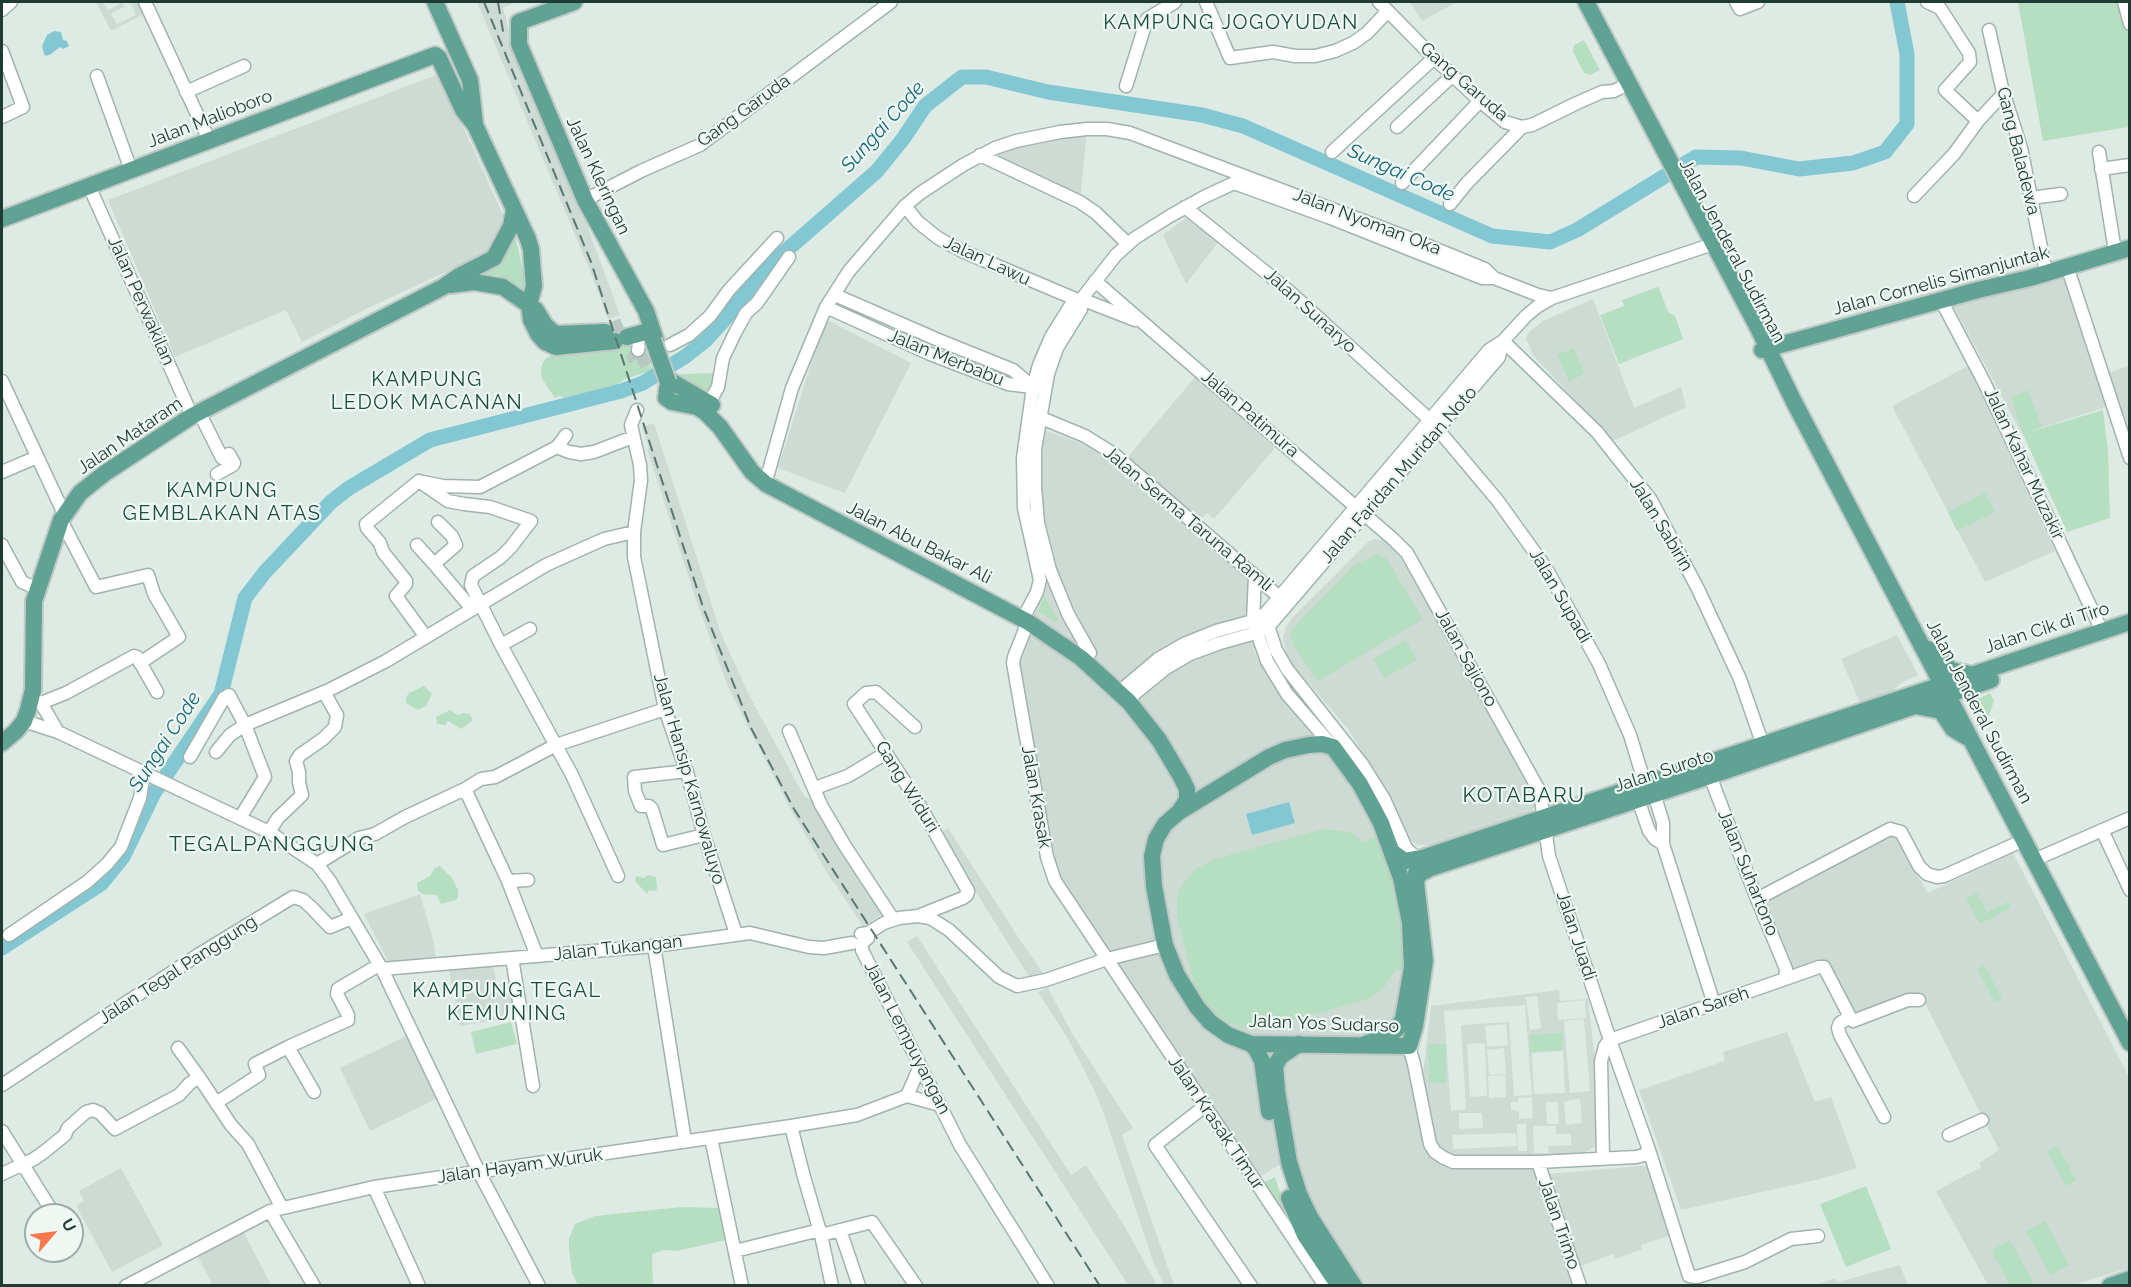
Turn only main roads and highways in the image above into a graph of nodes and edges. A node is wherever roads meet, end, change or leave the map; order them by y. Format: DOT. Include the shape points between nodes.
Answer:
graph roads {
  1 [pos="435,2"];
  2 [pos="545,2"];
  3 [pos="575,2"];
  4 [pos="1586,2"];
  5 [pos="521,22"];
  6 [pos="475,125"];
  7 [pos="514,210"];
  8 [pos="2,219"];
  9 [pos="1699,223"];
  10 [pos="2122,250"];
  11 [pos="443,287"];
  12 [pos="529,304"];
  13 [pos="1744,316"];
  14 [pos="1761,333"];
  15 [pos="1810,337"];
  16 [pos="658,338"];
  17 [pos="1788,343"];
  18 [pos="1765,349"];
  19 [pos="668,381"];
  20 [pos="1790,395"];
  21 [pos="1027,616"];
  22 [pos="2130,621"];
  23 [pos="2130,633"];
  24 [pos="2105,636"];
  25 [pos="1922,647"];
  26 [pos="1970,674"];
  27 [pos="1991,680"];
  28 [pos="1945,689"];
  29 [pos="1891,700"];
  30 [pos="1916,706"];
  31 [pos="1965,708"];
  32 [pos="1971,740"];
  33 [pos="2,744"];
  34 [pos="1764,751"];
  35 [pos="1225,782"];
  36 [pos="1645,790"];
  37 [pos="1179,812"];
  38 [pos="1392,852"];
  39 [pos="1424,864"];
  40 [pos="1405,894"];
  41 [pos="2130,1043"];
  42 [pos="1251,1044"];
  43 [pos="1300,1044"];
  44 [pos="1364,1045"];
  45 [pos="1279,1142"];
  46 [pos="1306,1234"];
  47 [pos="2130,1279"];
  48 [pos="1339,1286"];
  49 [pos="1354,1286"];
  50 [pos="2110,1286"];
  1 -- 6 [label="main road" via="470,80"];
  2 -- 5 [label="main road"];
  3 -- 5 [label="main road"];
  4 -- 9 [label="main road, Jalan Jenderal Sudirman"];
  5 -- 16 [label="main road, Jalan Kleringan" via="520,49 585,200"];
  6 -- 7 [label="main road"];
  6 -- 8 [label="main road, Jalan Malioboro" via="463,110 438,58 432,55"];
  7 -- 11 [label="main road, Jalan Mataram" via="497,255"];
  7 -- 12 [label="main road" via="531,249 534,286"];
  9 -- 13 [label="main road, Jalan Jenderal Sudirman"];
  9 -- 14 [label="main road, Jalan Jenderal Sudirman"];
  10 -- 15 [label="main road, Jalan Cornelis Simanjuntak"];
  11 -- 12 [label="main road, Jalan Mataram" via="469,282 492,284"];
  11 -- 33 [label="main road, Jalan Mataram" via="196,414 80,493 63,518 34,601 36,701"];
  12 -- 16 [label="main road" via="555,334 625,336 649,331"];
  13 -- 14 [label="main road"];
  13 -- 18 [label="main road, Jalan Jenderal Sudirman"];
  14 -- 17 [label="main road"];
  14 -- 18 [label="main road, Jalan Jenderal Sudirman"];
  15 -- 17 [label="main road, Jalan Cornelis Simanjuntak"];
  15 -- 20 [label="main road" via="1794,349 1787,361"];
  16 -- 19 [label="main road, Jalan Kleringan, bridge"];
  17 -- 18 [label="main road, Jalan Cornelis Simanjuntak"];
  18 -- 20 [label="main road, Jalan Jenderal Sudirman"];
  19 -- 21 [label="main road, Jalan Abu Bakar Ali" via="717,410 768,474"];
  19 -- 21 [label="main road, Jalan Abu Bakar Ali" via="666,398 705,412 766,484"];
  20 -- 25 [label="main road, Jalan Jenderal Sudirman"];
  21 -- 35 [label="main road, Jalan Abu Bakar Ali" via="1067,636 1130,690 1166,736 1195,783 1206,787"];
  21 -- 37 [label="main road, Jalan Abu Bakar Ali" via="1081,658 1137,711 1185,783 1187,800"];
  22 -- 24 [label="main road, Jalan Cik di Tiro"];
  23 -- 24 [label="main road, Jalan Cik di Tiro"];
  24 -- 26 [label="main road, Jalan Cik di Tiro"];
  24 -- 27 [label="main road, Jalan Cik di Tiro"];
  25 -- 26 [label="main road" via="1938,652 1950,670"];
  25 -- 28 [label="main road, Jalan Jenderal Sudirman"];
  25 -- 29 [label="main road" via="1923,677"];
  26 -- 28 [label="main road, Jalan Cik di Tiro"];
  27 -- 28 [label="main road, Jalan Cik di Tiro"];
  27 -- 31 [label="main road" via="1985,690 1968,697"];
  28 -- 29 [label="main road, Jalan Suroto"];
  28 -- 30 [label="main road, Jalan Suroto"];
  28 -- 32 [label="main road, Jalan Jenderal Sudirman"];
  29 -- 34 [label="main road, Jalan Suroto"];
  30 -- 32 [label="main road" via="1941,711 1953,729"];
  30 -- 34 [label="main road, Jalan Suroto"];
  32 -- 41 [label="main road, Jalan Jenderal Sudirman"];
  34 -- 36 [label="main road, Jalan Suroto"];
  34 -- 36 [label="main road, Jalan Suroto" via="1710,776"];
  35 -- 37 [label="main road, Jalan Yos Sudarso"];
  35 -- 38 [label="main road, Jalan Yos Sudarso" via="1285,750 1315,744 1333,747 1378,802"];
  36 -- 39 [label="main road, Jalan Suroto"];
  37 -- 42 [label="main road, Jalan Yos Sudarso" via="1160,832 1152,855 1165,945 1183,987 1203,1015 1228,1035"];
  38 -- 39 [label="main road, Jalan Suroto" via="1405,861"];
  38 -- 40 [label="main road, Jalan Yos Sudarso"];
  39 -- 40 [label="main road, Jalan Suroto" via="1410,877"];
  39 -- 44 [label="main road, Jalan Yos Sudarso" via="1416,882 1425,961 1409,1046"];
  40 -- 44 [label="main road, Jalan Yos Sudarso" via="1412,952 1405,1013 1397,1029"];
  42 -- 43 [label="main road, Jalan Yos Sudarso"];
  42 -- 45 [label="main road" via="1262,1061"];
  43 -- 44 [label="main road, Jalan Yos Sudarso"];
  43 -- 45 [label="main road" via="1281,1056 1275,1066"];
  45 -- 46 [label="main road"];
  46 -- 48 [label="main road"];
  46 -- 49 [label="main road"];
  47 -- 50 [label="main road"];
}
